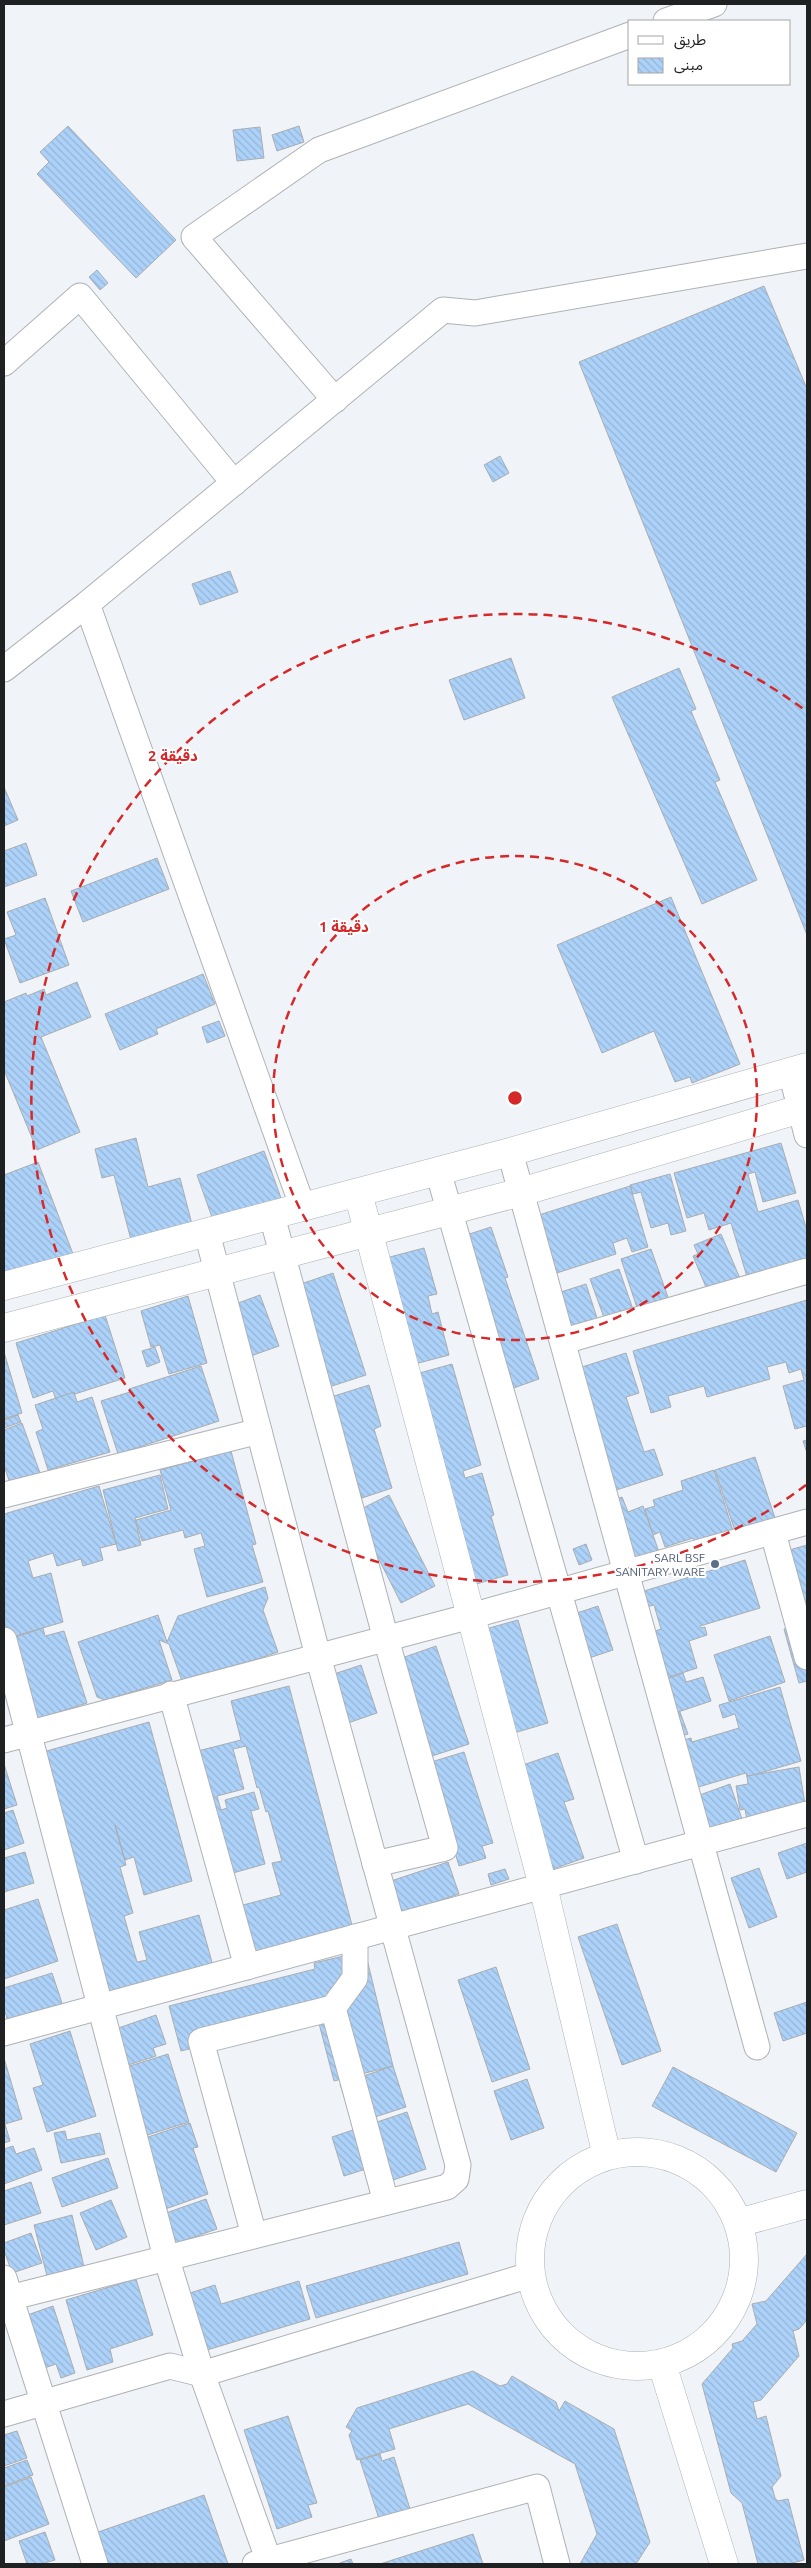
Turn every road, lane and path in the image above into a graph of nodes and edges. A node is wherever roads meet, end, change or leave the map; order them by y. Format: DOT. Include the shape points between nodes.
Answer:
graph roads {
  1 [pos="714,4"];
  2 [pos="669,20"];
  3 [pos="628,36"];
  4 [pos="807,256"];
  5 [pos="4,363"];
  6 [pos="335,400"];
  7 [pos="234,483"];
  8 [pos="88,604"];
  9 [pos="4,669"];
  10 [pos="799,1069"];
  11 [pos="804,1108"];
  12 [pos="807,1135"];
  13 [pos="510,1152"];
  14 [pos="438,1171"];
  15 [pos="521,1192"];
  16 [pos="358,1194"];
  17 [pos="303,1208"];
  18 [pos="448,1210"];
  19 [pos="272,1216"];
  20 [pos="368,1232"];
  21 [pos="207,1233"];
  22 [pos="282,1255"];
  23 [pos="807,1271"];
  24 [pos="217,1272"];
  25 [pos="4,1286"];
  26 [pos="4,1328"];
  27 [pos="564,1341"];
  28 [pos="259,1431"];
  29 [pos="4,1495"];
  30 [pos="807,1522"];
  31 [pos="773,1533"];
  32 [pos="626,1573"];
  33 [pos="558,1592"];
  34 [pos="471,1616"];
  35 [pos="386,1639"];
  36 [pos="4,1640"];
  37 [pos="318,1656"];
  38 [pos="807,1657"];
  39 [pos="170,1694"];
  40 [pos="29,1733"];
  41 [pos="4,1740"];
  42 [pos="807,1814"];
  43 [pos="700,1843"];
  44 [pos="636,1861"];
  45 [pos="375,1864"];
  46 [pos="543,1886"];
  47 [pos="392,1927"];
  48 [pos="355,1938"];
  49 [pos="247,1967"];
  50 [pos="100,2006"];
  51 [pos="333,2008"];
  52 [pos="4,2033"];
  53 [pos="757,2047"];
  54 [pos="607,2156"];
  55 [pos="386,2202"];
  56 [pos="807,2204"];
  57 [pos="738,2222"];
  58 [pos="254,2235"];
  59 [pos="166,2257"];
  60 [pos="530,2275"];
  61 [pos="6,2288"];
  62 [pos="662,2364"];
  63 [pos="202,2374"];
  64 [pos="43,2402"];
  65 [pos="4,2414"];
  66 [pos="264,2563"];
  67 [pos="95,2564"];
  68 [pos="557,2564"];
  69 [pos="724,2564"];
  1 -- 2 [label="street"];
  3 -- 6 [label="street" via="319,150 194,237"];
  4 -- 6 [label="street" via="475,313 443,310"];
  5 -- 7 [label="street" via="80,296"];
  6 -- 7 [label="street"];
  7 -- 8 [label="street"];
  8 -- 9 [label="street"];
  8 -- 17 [label="street"];
  10 -- 11 [label="street"];
  10 -- 13 [label="street"];
  11 -- 12 [label="street"];
  11 -- 15 [label="street"];
  13 -- 14 [label="street"];
  13 -- 15 [label="street"];
  14 -- 16 [label="street"];
  14 -- 18 [label="street"];
  15 -- 18 [label="street"];
  15 -- 27 [label="street"];
  16 -- 17 [label="street"];
  16 -- 20 [label="street"];
  17 -- 19 [label="street"];
  18 -- 20 [label="street"];
  18 -- 33 [label="street"];
  19 -- 21 [label="street"];
  19 -- 22 [label="street"];
  20 -- 22 [label="street"];
  20 -- 34 [label="street"];
  21 -- 24 [label="street"];
  21 -- 25 [label="street"];
  22 -- 24 [label="street"];
  22 -- 35 [label="street"];
  23 -- 27 [label="street"];
  24 -- 26 [label="street"];
  24 -- 28 [label="street"];
  27 -- 32 [label="street"];
  28 -- 29 [label="street"];
  28 -- 37 [label="street"];
  30 -- 31 [label="street"];
  31 -- 32 [label="street"];
  31 -- 38 [label="street"];
  32 -- 33 [label="street"];
  32 -- 43 [label="street"];
  33 -- 34 [label="street"];
  33 -- 44 [label="street"];
  34 -- 35 [label="street"];
  34 -- 46 [label="street"];
  35 -- 37 [label="street"];
  35 -- 45 [label="street" via="445,1848"];
  36 -- 40 [label="street"];
  37 -- 39 [label="street"];
  37 -- 45 [label="street"];
  39 -- 40 [label="street"];
  39 -- 49 [label="street"];
  40 -- 41 [label="street"];
  40 -- 50 [label="street"];
  42 -- 43 [label="street"];
  43 -- 44 [label="street"];
  43 -- 53 [label="street"];
  44 -- 46 [label="street"];
  45 -- 47 [label="street"];
  46 -- 47 [label="street"];
  46 -- 54 [label="street"];
  47 -- 48 [label="street"];
  47 -- 55 [label="street" via="458,2165 456,2179 447,2187"];
  48 -- 49 [label="street"];
  48 -- 51 [label="street" via="355,1978"];
  49 -- 50 [label="street"];
  50 -- 52 [label="street"];
  50 -- 59 [label="street"];
  51 -- 55 [label="street"];
  51 -- 58 [label="street" via="201,2041"];
  54 -- 57 [label="street" via="633,2152 660,2154 686,2163 708,2178"];
  54 -- 60 [label="street" via="583,2166 546,2201 535,2224 530,2249"];
  55 -- 58 [label="street"];
  56 -- 57 [label="street"];
  57 -- 62 [label="street" via="744,2248 744,2273 737,2298 725,2321 686,2355"];
  58 -- 59 [label="street"];
  59 -- 61 [label="street"];
  59 -- 63 [label="street"];
  60 -- 62 [label="street" via="537,2299 549,2322 587,2355 611,2364 636,2367"];
  60 -- 63 [label="street"];
  61 -- 64 [label="street"];
  62 -- 69 [label="street"];
  63 -- 64 [label="street" via="170,2366"];
  63 -- 66 [label="street"];
  64 -- 65 [label="street"];
  64 -- 67 [label="street"];
  66 -- 68 [label="street" via="537,2487"];
}
